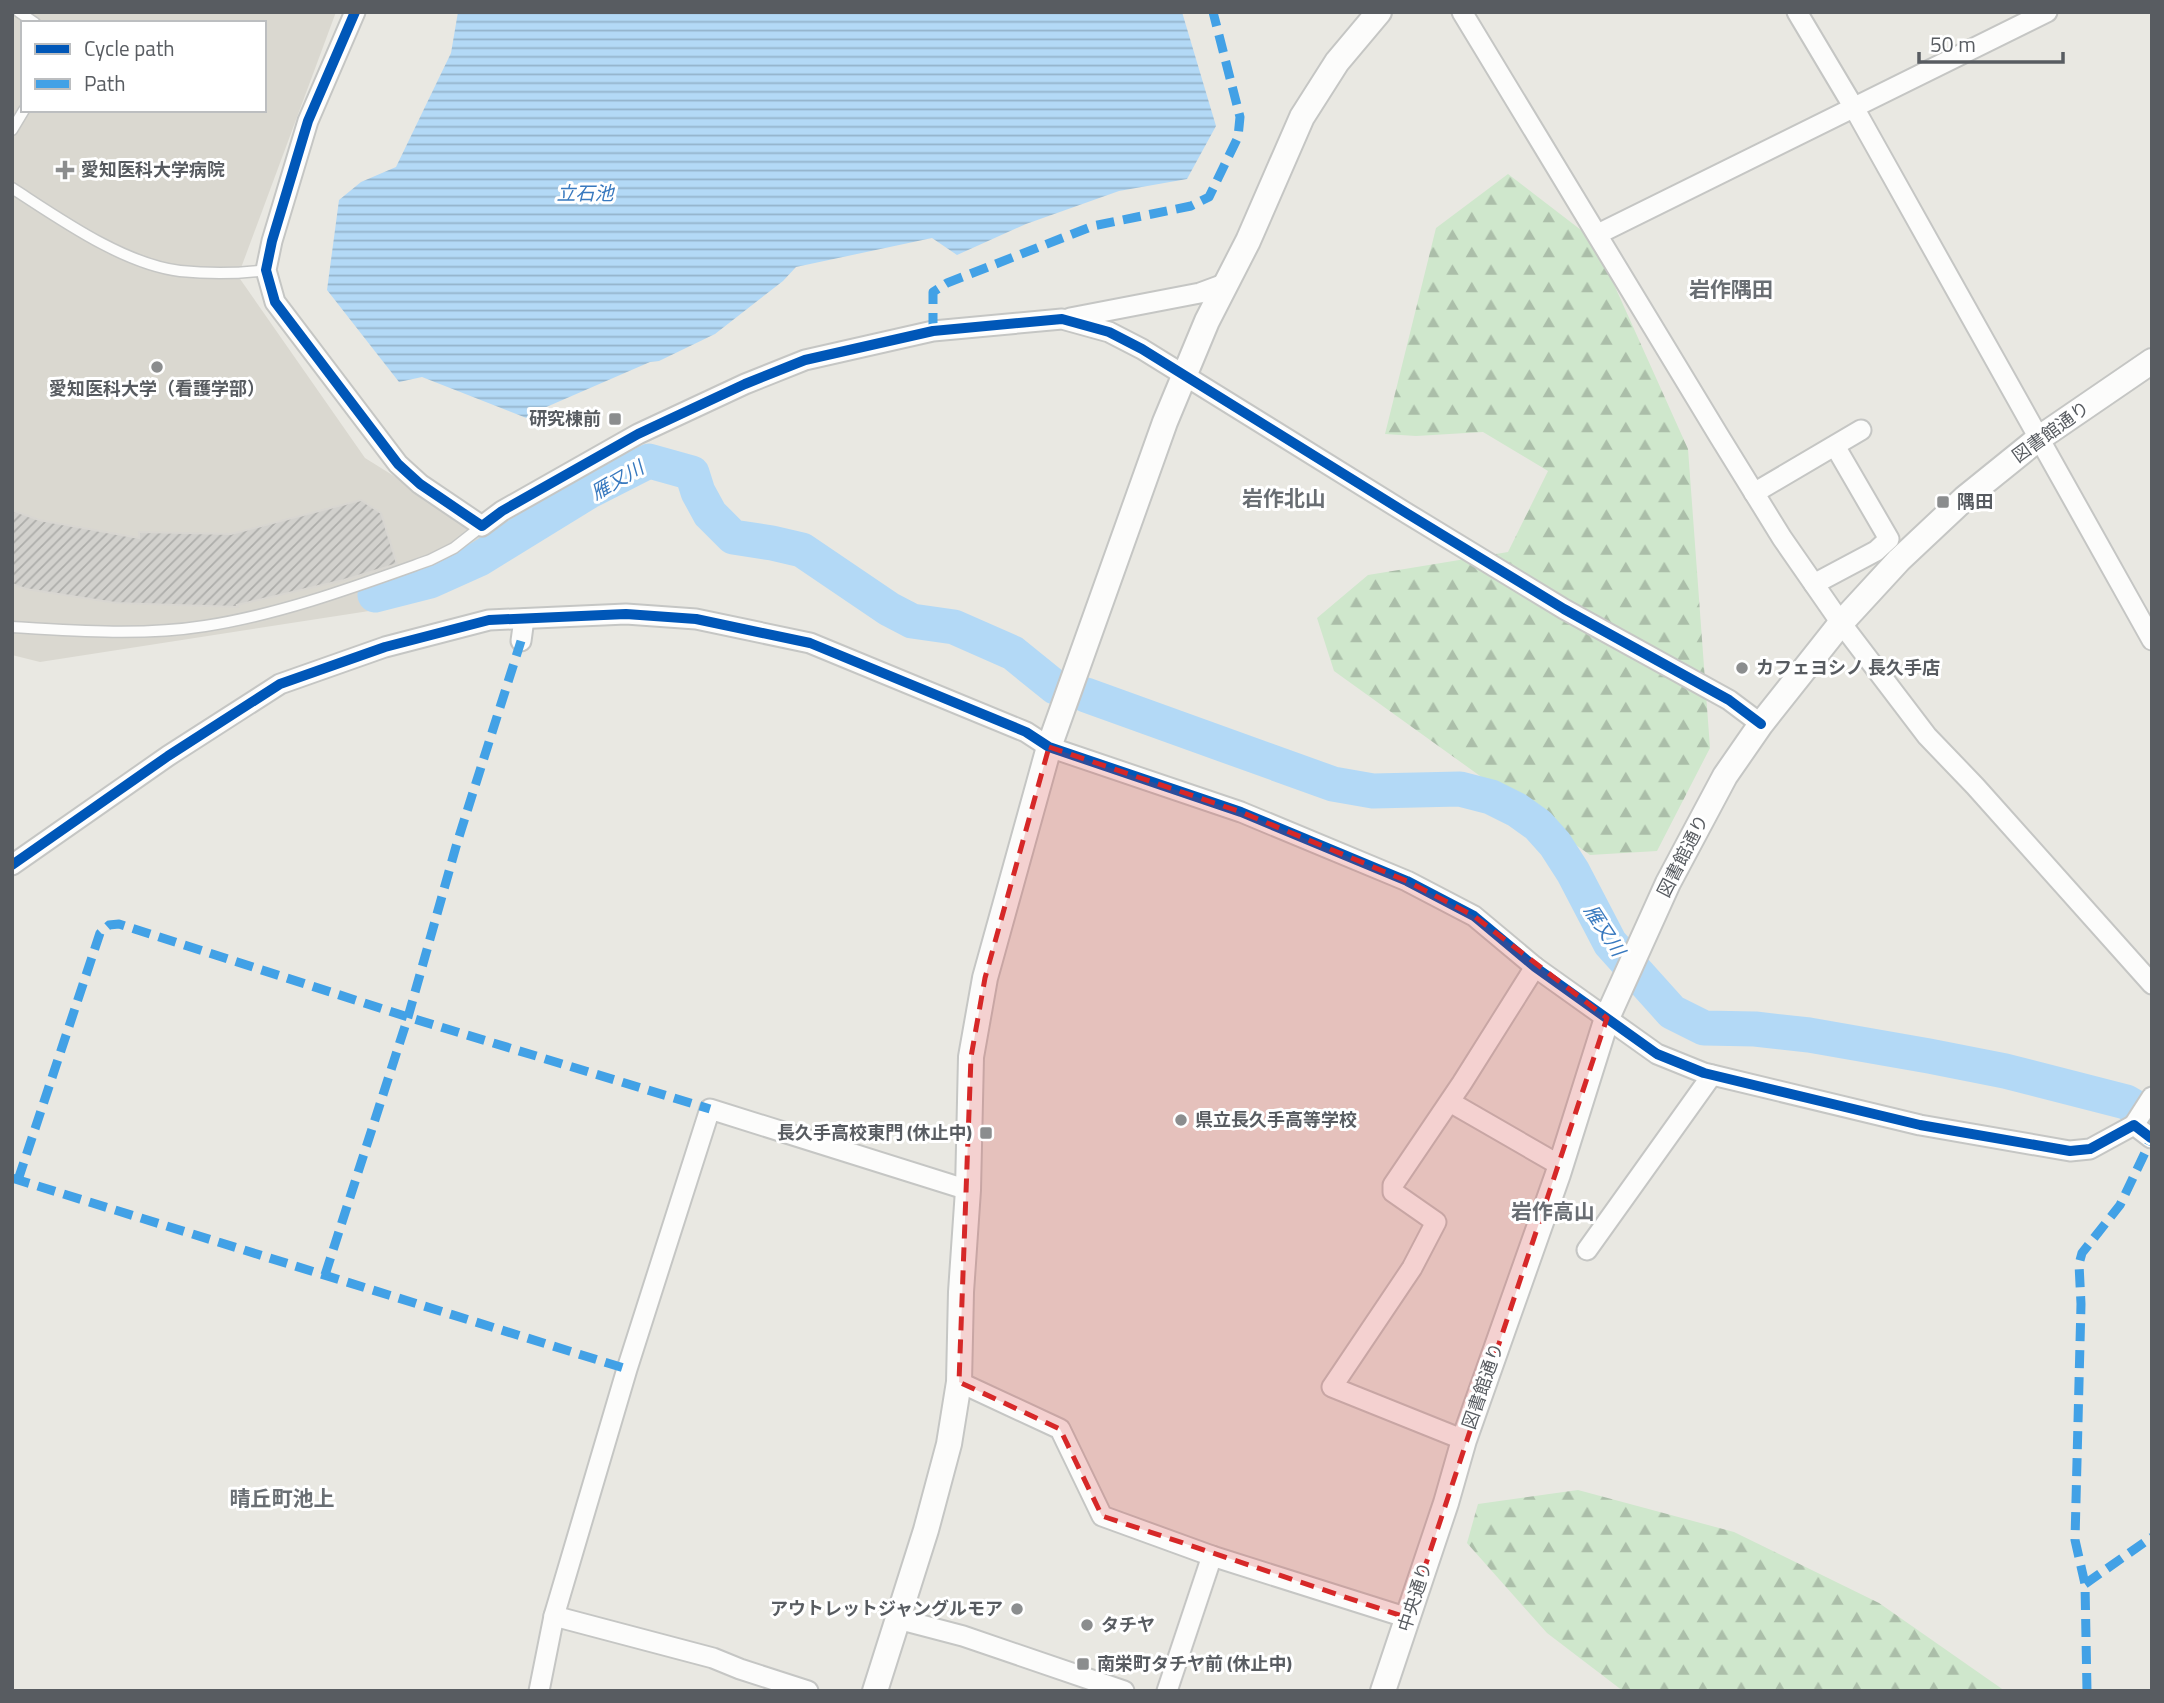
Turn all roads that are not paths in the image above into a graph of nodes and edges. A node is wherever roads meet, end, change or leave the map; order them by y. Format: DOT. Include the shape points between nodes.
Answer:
graph roads {
  1 [pos="355,12"];
  2 [pos="1379,12"];
  3 [pos="1462,12"];
  4 [pos="1797,12"];
  5 [pos="2047,12"];
  6 [pos="1853,106"];
  7 [pos="23,112"];
  8 [pos="12,130"];
  9 [pos="12,188"];
  10 [pos="1598,234"];
  11 [pos="266,270"];
  12 [pos="1227,283"];
  13 [pos="1062,319"];
  14 [pos="2152,361"];
  15 [pos="1185,374"];
  16 [pos="1861,430"];
  17 [pos="2038,439"];
  18 [pos="1835,446"];
  19 [pos="1754,493"];
  20 [pos="482,526"];
  21 [pos="1814,584"];
  22 [pos="524,619"];
  23 [pos="1841,623"];
  24 [pos="12,627"];
  25 [pos="2152,640"];
  26 [pos="521,641"];
  27 [pos="1761,724"];
  28 [pos="1049,747"];
  29 [pos="12,865"];
  30 [pos="1535,967"];
  31 [pos="2152,984"];
  32 [pos="1607,1018"];
  33 [pos="1712,1075"];
  34 [pos="2150,1099"];
  35 [pos="1450,1102"];
  36 [pos="2135,1124"];
  37 [pos="2151,1138"];
  38 [pos="1561,1166"];
  39 [pos="968,1190"];
  40 [pos="1587,1250"];
  41 [pos="959,1382"];
  42 [pos="1464,1440"];
  43 [pos="1446,1503"];
  44 [pos="1212,1556"];
  45 [pos="554,1616"];
  46 [pos="1408,1618"];
  47 [pos="898,1619"];
  48 [pos="540,1691"];
  49 [pos="808,1691"];
  50 [pos="874,1691"];
  51 [pos="1124,1691"];
  52 [pos="1167,1691"];
  53 [pos="1383,1691"];
  1 -- 11 [label="street" via="308,121"];
  2 -- 12 [label="street" via="1336,62 1302,117"];
  3 -- 10 [label="street"];
  4 -- 6 [label="street"];
  5 -- 6 [label="street"];
  6 -- 10 [label="street"];
  6 -- 17 [label="street"];
  7 -- 8 [label="lane"];
  9 -- 11 [label="lane" via="76,229 139,259 178,271 230,274"];
  10 -- 19 [label="street"];
  11 -- 20 [label="street" via="275,302 398,464"];
  12 -- 13 [label="street" via="1200,293"];
  12 -- 15 [label="street"];
  13 -- 15 [label="street" via="1109,331"];
  13 -- 20 [label="street" via="933,331 805,360 638,434"];
  14 -- 17 [label="street, 図書館通り"];
  15 -- 27 [label="street" via="1398,509 1564,609 1729,700"];
  15 -- 28 [label="street"];
  16 -- 18 [label="street"];
  17 -- 23 [label="street, 図書館通り" via="1965,498"];
  17 -- 25 [label="street"];
  18 -- 19 [label="street"];
  18 -- 21 [label="street" via="1889,539 1877,551"];
  19 -- 21 [label="street"];
  20 -- 24 [label="lane" via="430,560 270,612 203,626 136,631"];
  21 -- 23 [label="street"];
  22 -- 26 [label="street"];
  22 -- 28 [label="street" via="626,614 696,620 810,643 1026,732"];
  22 -- 29 [label="street" via="489,620 418,638 280,684"];
  23 -- 27 [label="street, 図書館通り"];
  23 -- 31 [label="street" via="1927,736"];
  27 -- 32 [label="street, 図書館通り" via="1696,829"];
  28 -- 30 [label="street" via="1241,812 1407,881 1474,916"];
  28 -- 39 [label="street" via="985,978 971,1057"];
  30 -- 32 [label="street"];
  30 -- 35 [label="street"];
  32 -- 33 [label="street" via="1657,1054"];
  32 -- 38 [label="street, 図書館通り"];
  33 -- 36 [label="street" via="1920,1125 2070,1151 2090,1149"];
  33 -- 40 [label="street"];
  34 -- 36 [label="street"];
  35 -- 38 [label="street"];
  35 -- 42 [label="street" via="1393,1185 1393,1192 1436,1222 1412,1268 1332,1387"];
  36 -- 37 [label="street"];
  38 -- 42 [label="street, 図書館通り"];
  39 -- 41 [label="street"];
  39 -- 45 [label="street" via="710,1109"];
  41 -- 44 [label="street" via="1060,1429 1102,1516"];
  41 -- 47 [label="street" via="949,1444"];
  42 -- 43 [label="street, 図書館通り"];
  43 -- 46 [label="street, 中央通り"];
  44 -- 46 [label="street"];
  44 -- 52 [label="street"];
  45 -- 48 [label="street"];
  45 -- 49 [label="street" via="713,1658"];
  46 -- 53 [label="street, 中央通り"];
  47 -- 50 [label="street"];
  47 -- 51 [label="street" via="963,1636"];
}
